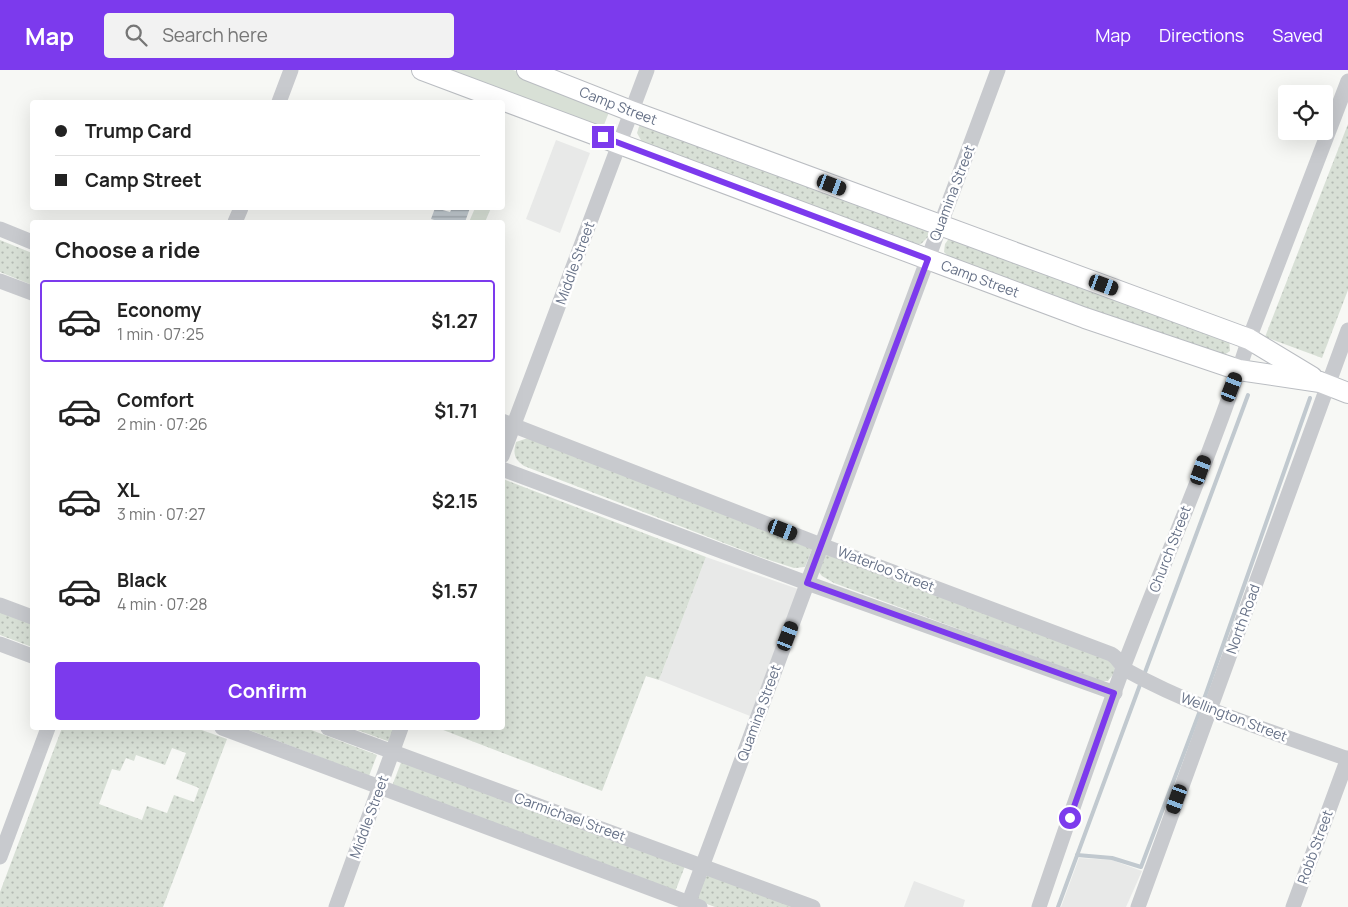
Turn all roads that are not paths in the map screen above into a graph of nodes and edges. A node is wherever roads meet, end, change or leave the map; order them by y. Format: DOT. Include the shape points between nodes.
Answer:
graph roads {
  1 [pos="291,70"];
  2 [pos="422,70"];
  3 [pos="527,70"];
  4 [pos="647,70"];
  5 [pos="998,70"];
  6 [pos="1348,81"];
  7 [pos="280,100"];
  8 [pos="503,100"];
  9 [pos="505,101"];
  10 [pos="631,111"];
  11 [pos="619,143"];
  12 [pos="941,225"];
  13 [pos="0,229"];
  14 [pos="30,241"];
  15 [pos="928,259"];
  16 [pos="0,281"];
  17 [pos="30,292"];
  18 [pos="1348,330"];
  19 [pos="1248,339"];
  20 [pos="1239,370"];
  21 [pos="1324,383"];
  22 [pos="1348,393"];
  23 [pos="508,423"];
  24 [pos="505,440"];
  25 [pos="505,470"];
  26 [pos="821,545"];
  27 [pos="807,583"];
  28 [pos="0,605"];
  29 [pos="30,616"];
  30 [pos="0,644"];
  31 [pos="30,655"];
  32 [pos="1123,669"];
  33 [pos="1114,693"];
  34 [pos="1210,709"];
  35 [pos="47,730"];
  36 [pos="227,730"];
  37 [pos="333,730"];
  38 [pos="400,730"];
  39 [pos="392,752"];
  40 [pos="1348,759"];
  41 [pos="380,787"];
  42 [pos="0,857"];
  43 [pos="702,865"];
  44 [pos="691,906"];
  45 [pos="336,907"];
  46 [pos="813,907"];
  47 [pos="1039,907"];
  48 [pos="1138,907"];
  49 [pos="1293,907"];
  1 -- 7 [label="street"];
  2 -- 8 [label="main road, Camp Street"];
  3 -- 10 [label="main road, Camp Street"];
  4 -- 10 [label="street, Middle Street"];
  5 -- 12 [label="street, Quamina Street"];
  6 -- 19 [label="street, Church Street"];
  9 -- 11 [label="main road, Camp Street"];
  10 -- 11 [label="street, Middle Street"];
  10 -- 12 [label="main road, Camp Street"];
  11 -- 15 [label="main road, Camp Street"];
  11 -- 23 [label="street, Middle Street"];
  12 -- 15 [label="street, Quamina Street"];
  12 -- 19 [label="main road, Camp Street"];
  13 -- 14 [label="street"];
  15 -- 20 [label="main road, Camp Street" via="1085,318"];
  15 -- 26 [label="street, Quamina Street"];
  16 -- 17 [label="street"];
  18 -- 21 [label="street, North Road"];
  19 -- 20 [label="street, Church Street"];
  19 -- 21 [label="main road, Camp Street"];
  20 -- 21 [label="main road, Camp Street"];
  20 -- 32 [label="street, Church Street"];
  21 -- 22 [label="main road, Camp Street"];
  21 -- 34 [label="street, North Road"];
  23 -- 24 [label="street, Middle Street"];
  23 -- 26 [label="street, Waterloo Street"];
  25 -- 27 [label="street"];
  26 -- 27 [label="street, Quamina Street"];
  26 -- 32 [label="street, Waterloo Street" via="1111,654"];
  27 -- 33 [label="street"];
  27 -- 43 [label="street, Quamina Street"];
  28 -- 29 [label="street"];
  30 -- 31 [label="street"];
  32 -- 33 [label="street, Church Street"];
  32 -- 34 [label="street, Wellington Street"];
  33 -- 47 [label="street, Church Street"];
  34 -- 40 [label="street, Wellington Street"];
  34 -- 48 [label="street, North Road"];
  35 -- 42 [label="street"];
  36 -- 41 [label="street"];
  37 -- 39 [label="street, Carmichael Street"];
  38 -- 39 [label="street, Middle Street"];
  39 -- 41 [label="street, Middle Street"];
  39 -- 43 [label="street, Carmichael Street"];
  40 -- 49 [label="street, Robb Street"];
  41 -- 44 [label="street"];
  41 -- 45 [label="street, Middle Street"];
  43 -- 44 [label="street, Quamina Street"];
  43 -- 46 [label="street, Carmichael Street"];
}
